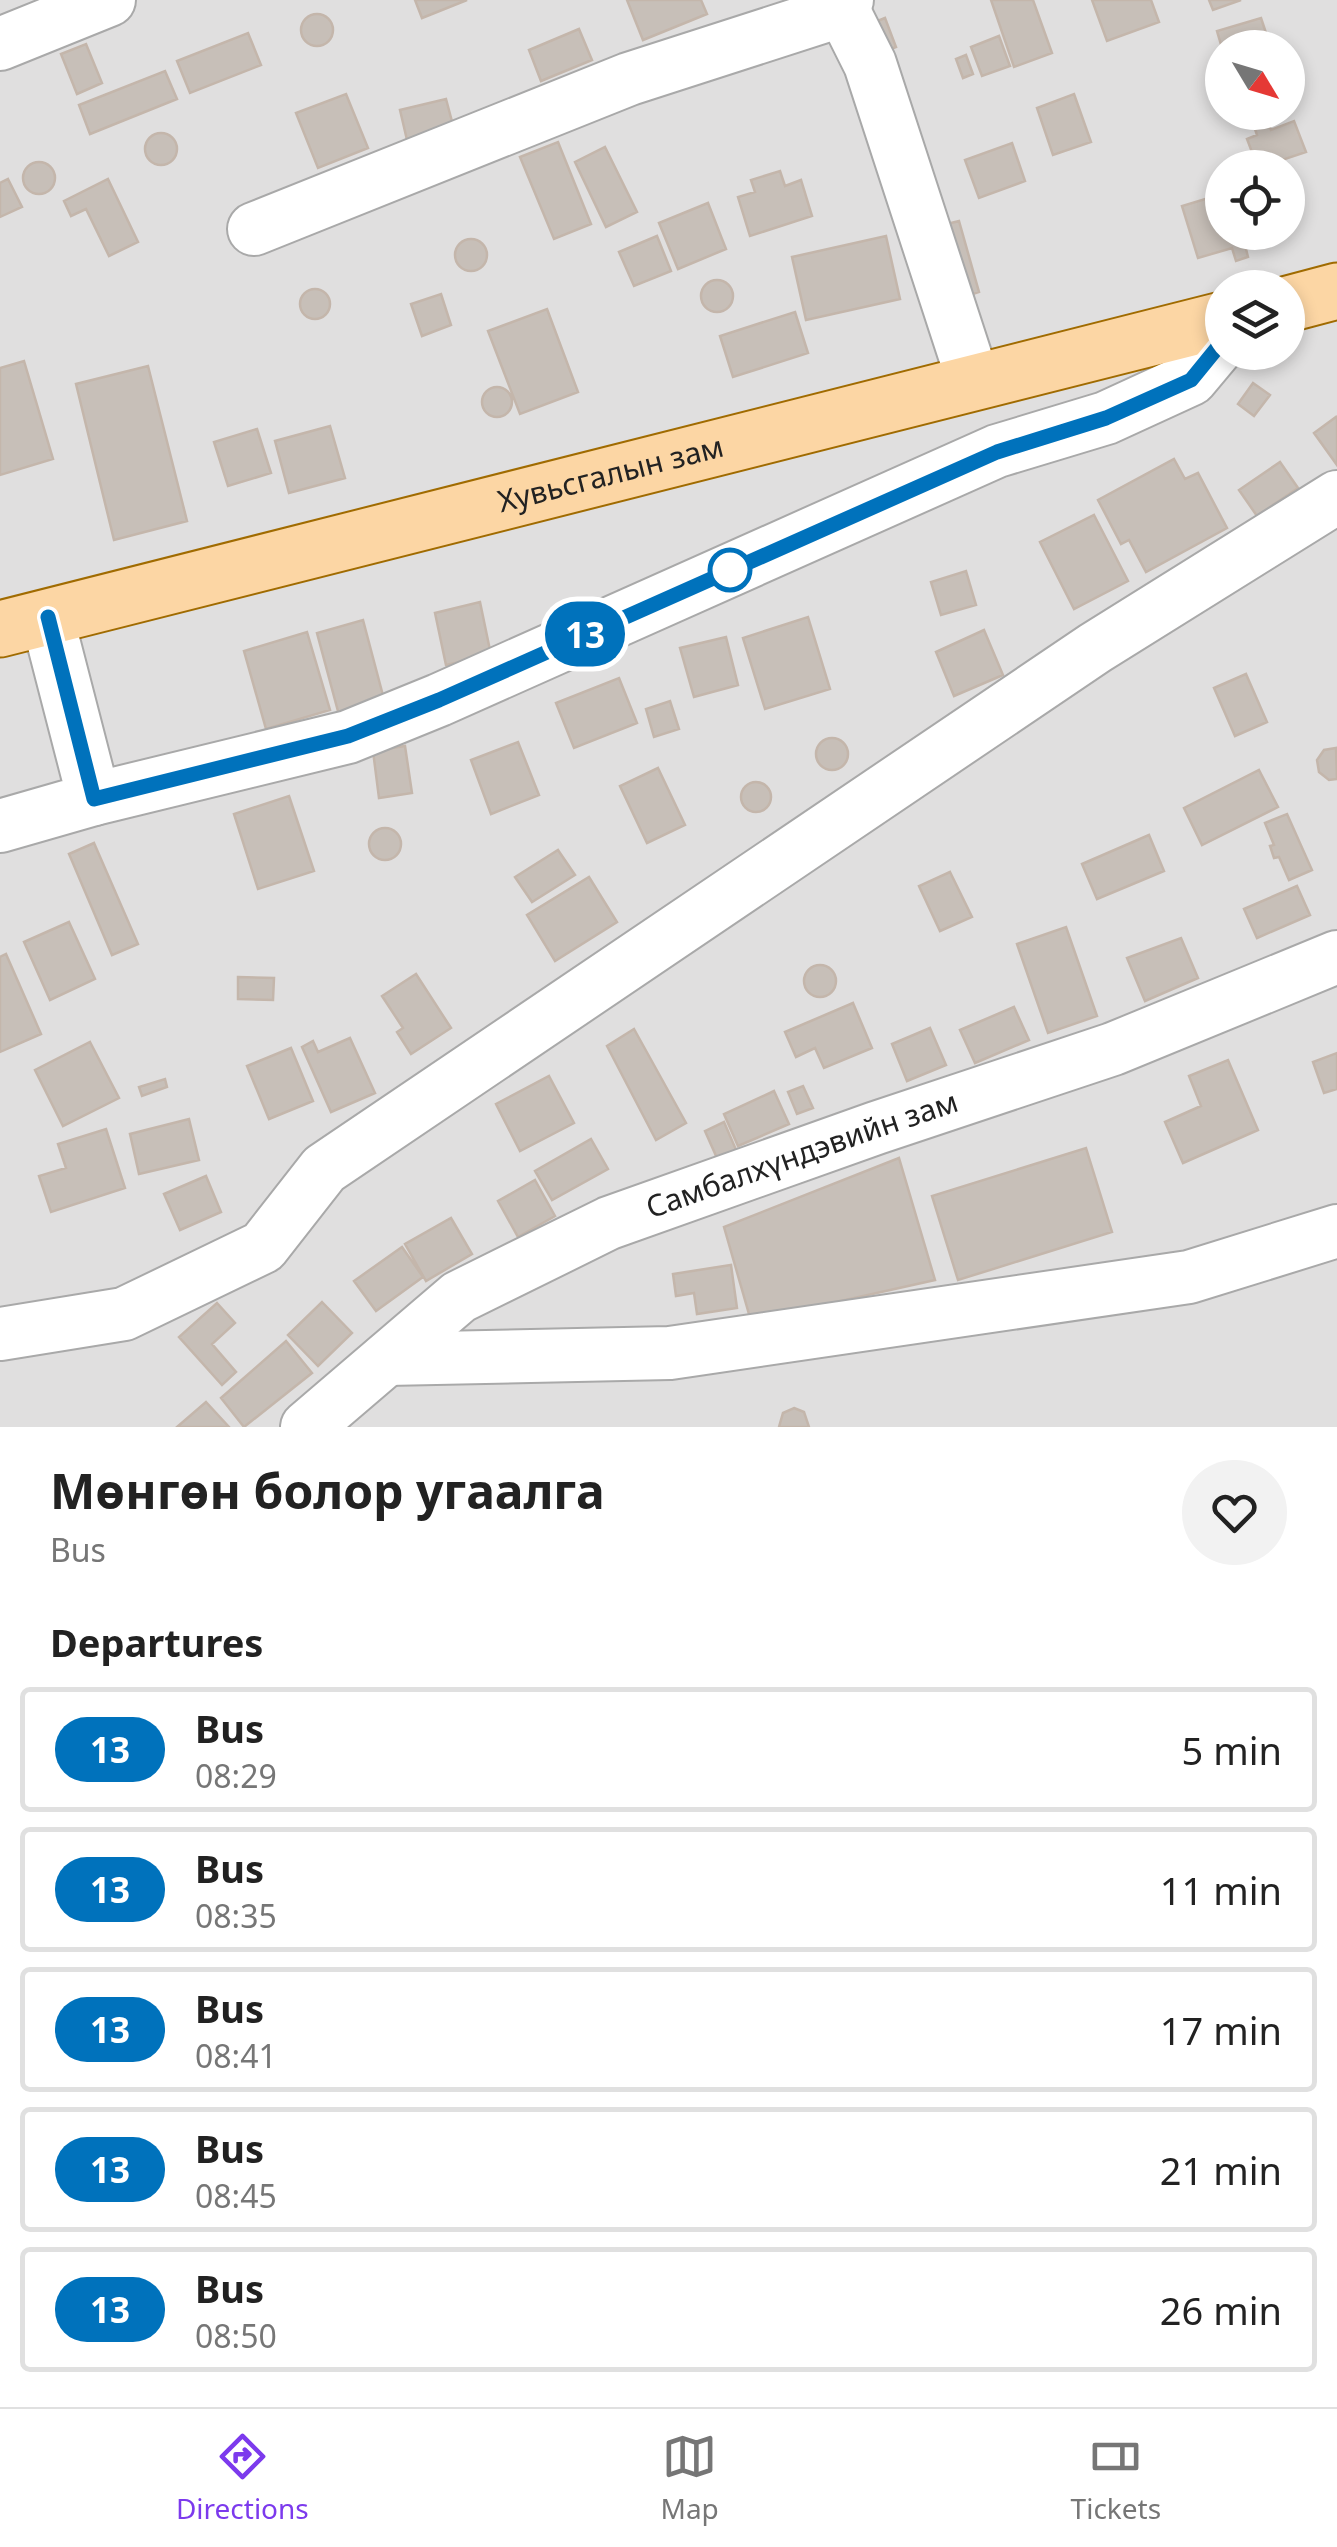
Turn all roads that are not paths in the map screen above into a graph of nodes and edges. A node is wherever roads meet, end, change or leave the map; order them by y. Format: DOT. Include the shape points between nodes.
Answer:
graph roads {
  1 [pos="109,0"];
  2 [pos="845,5"];
  3 [pos="0,44"];
  4 [pos="254,229"];
  5 [pos="1337,291"];
  6 [pos="1305,299"];
  7 [pos="1205,324"];
  8 [pos="1205,363"];
  9 [pos="974,383"];
  10 [pos="1337,497"];
  11 [pos="24,623"];
  12 [pos="94,799"];
  13 [pos="0,826"];
  14 [pos="1337,958"];
  15 [pos="1337,1230"];
  16 [pos="0,1334"];
  17 [pos="387,1359"];
  18 [pos="307,1427"];
  1 -- 3 [label="street"];
  2 -- 4 [label="street" via="629,79"];
  2 -- 9 [label="street"];
  5 -- 6 [label="main road"];
  7 -- 9 [label="main road, Хувьсгалын зам"];
  8 -- 12 [label="street" via="1191,380 1106,418 997,452 348,736"];
  9 -- 11 [label="main road, Хувьсгалын зам"];
  10 -- 16 [label="street" via="1095,648 324,1170 263,1247 124,1314"];
  11 -- 12 [label="street"];
  12 -- 13 [label="street"];
  14 -- 17 [label="street, Самбалхүндэвийн зам" via="1114,1050 610,1223 459,1297"];
  15 -- 17 [label="street" via="1190,1277 670,1353"];
  17 -- 18 [label="street, Самбалхүндэвийн зам"];
}
